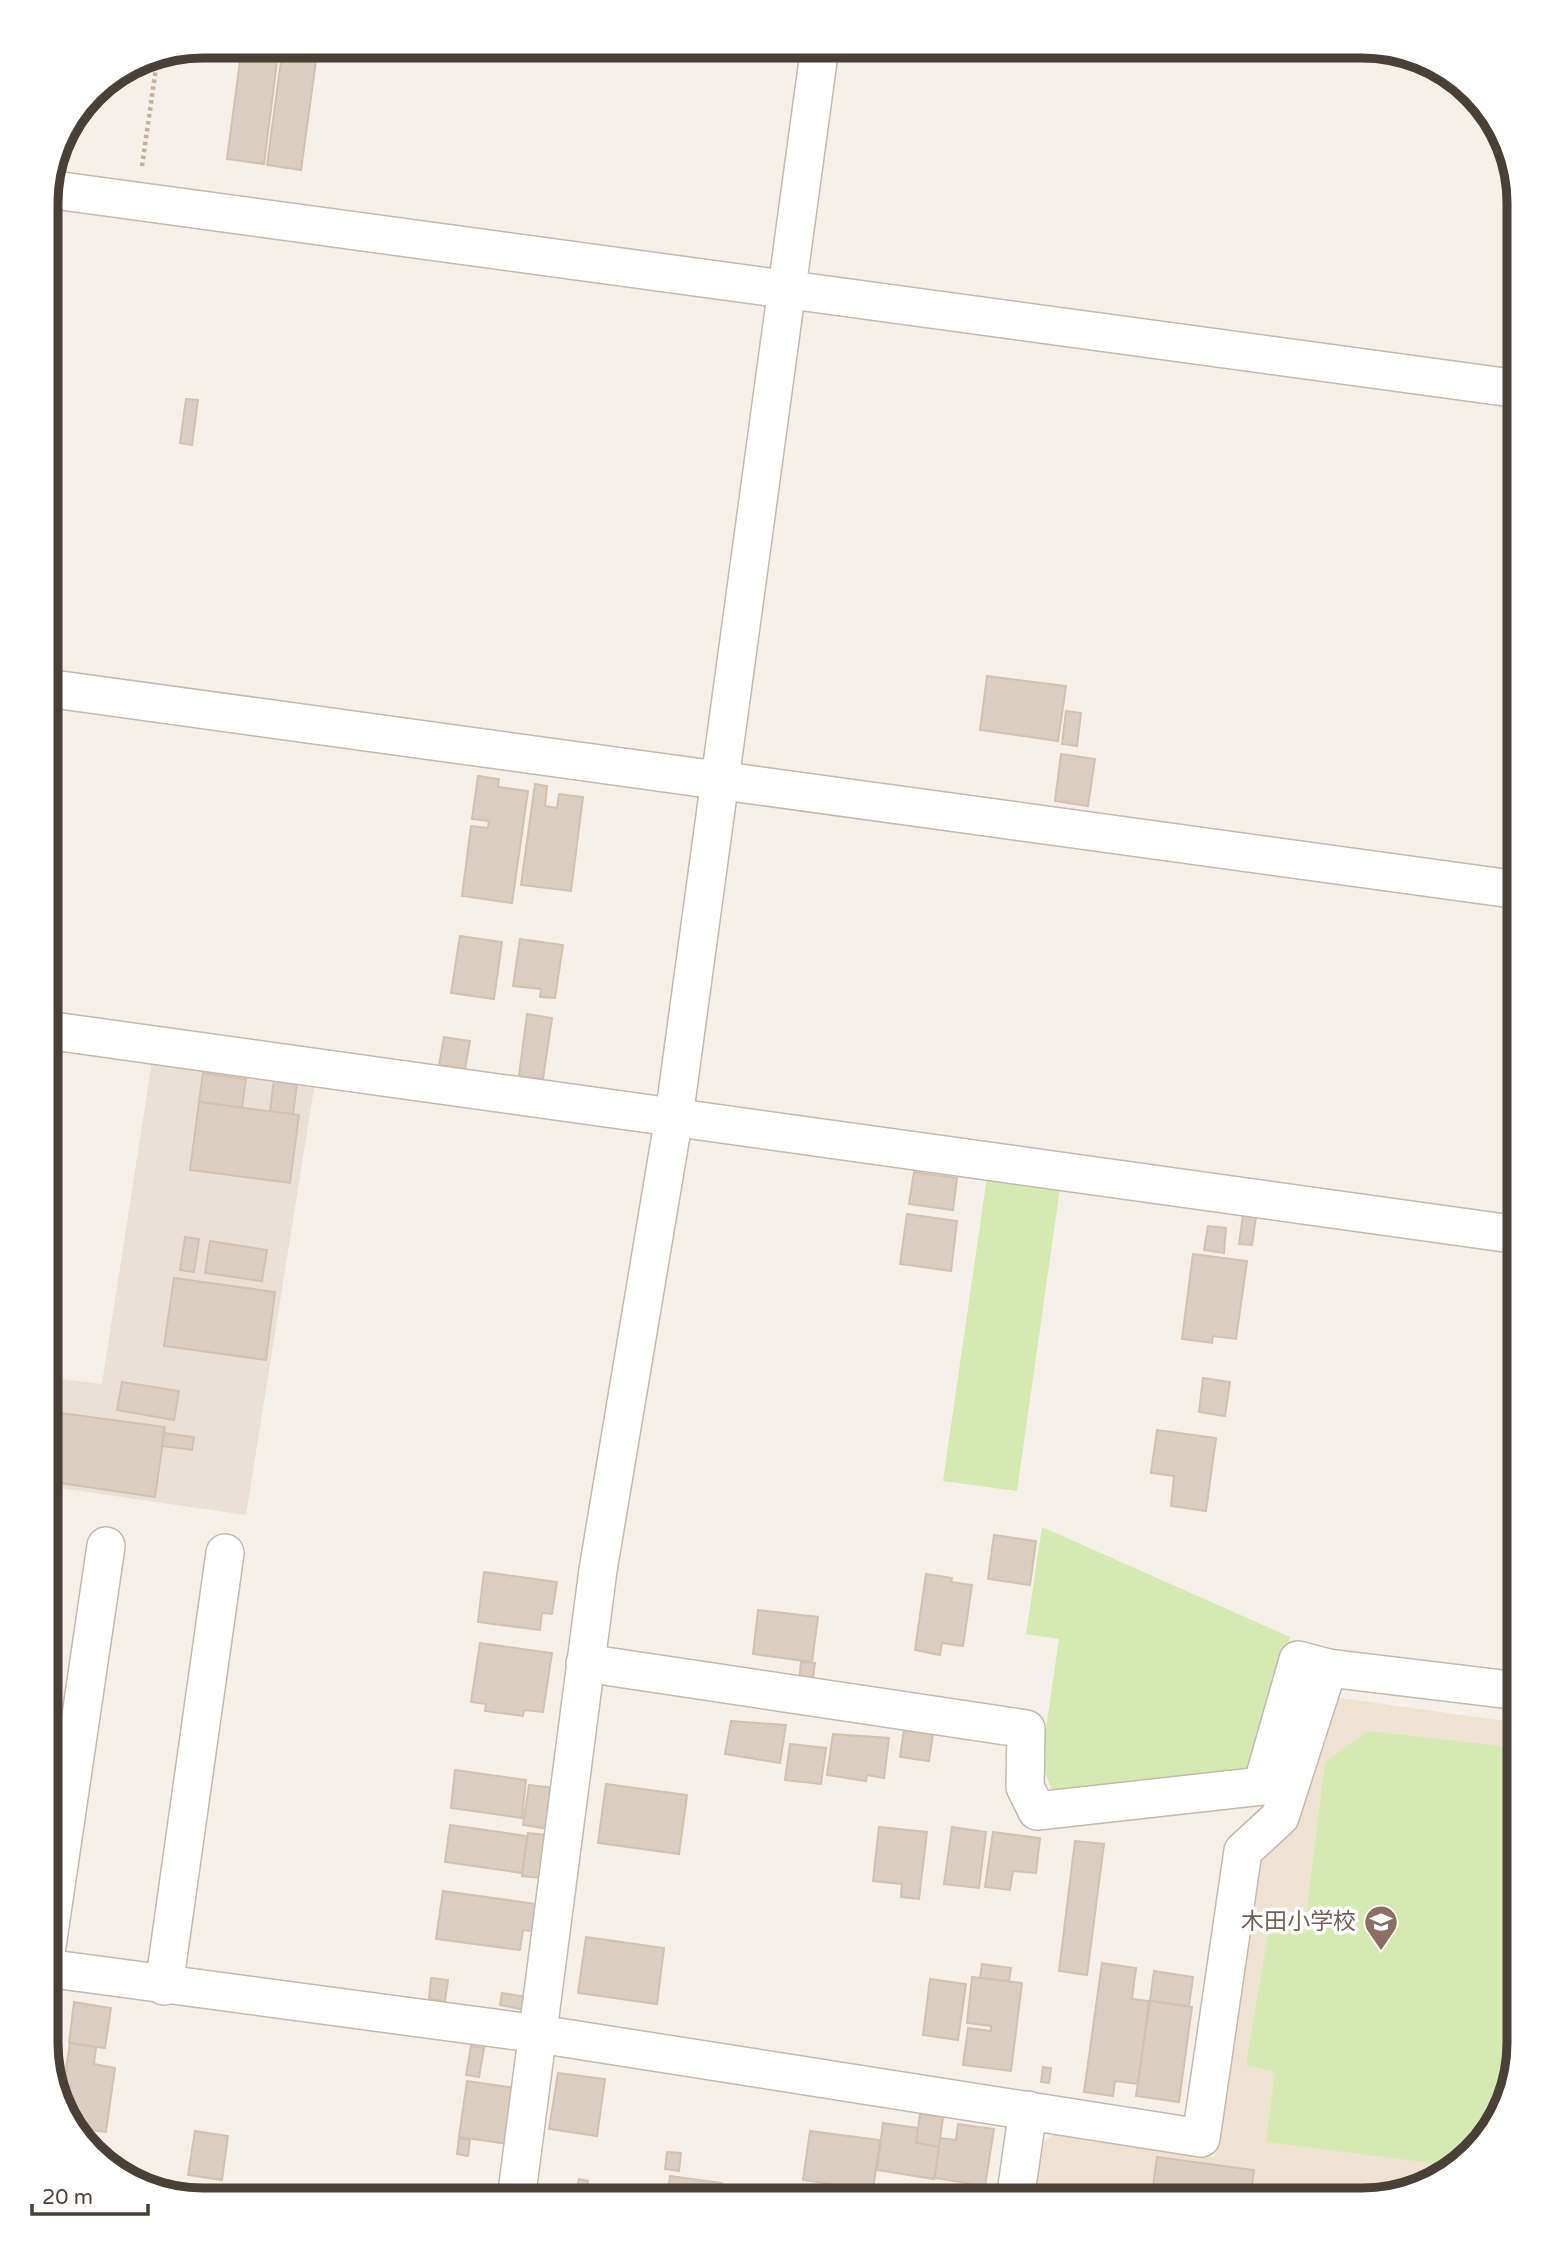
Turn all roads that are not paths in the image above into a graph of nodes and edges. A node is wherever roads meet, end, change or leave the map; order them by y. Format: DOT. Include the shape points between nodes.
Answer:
graph roads {
  1 [pos="818,58"];
  2 [pos="58,191"];
  3 [pos="786,291"];
  4 [pos="1507,387"];
  5 [pos="58,690"];
  6 [pos="718,779"];
  7 [pos="1507,888"];
  8 [pos="58,1032"];
  9 [pos="674,1117"];
  10 [pos="1507,1234"];
  11 [pos="106,1546"];
  12 [pos="225,1553"];
  13 [pos="585,1663"];
  14 [pos="1328,1668"];
  15 [pos="1507,1689"];
  16 [pos="58,1871"];
  17 [pos="58,1970"];
  18 [pos="164,1986"];
  19 [pos="539,2034"];
  20 [pos="1028,2110"];
  21 [pos="518,2188"];
  22 [pos="1017,2188"];
  1 -- 3 [label="street"];
  2 -- 3 [label="street"];
  3 -- 4 [label="street"];
  3 -- 6 [label="street"];
  5 -- 6 [label="street"];
  6 -- 7 [label="street"];
  6 -- 9 [label="street"];
  8 -- 9 [label="street"];
  9 -- 10 [label="street"];
  9 -- 13 [label="street"];
  11 -- 16 [label="street"];
  12 -- 18 [label="street"];
  13 -- 14 [label="street" via="1026,1728 1026,1787 1037,1811 1262,1786 1298,1660"];
  13 -- 19 [label="street"];
  14 -- 15 [label="street"];
  14 -- 20 [label="street" via="1280,1816 1243,1851 1201,2138"];
  17 -- 18 [label="street"];
  18 -- 19 [label="street"];
  19 -- 20 [label="street"];
  19 -- 21 [label="street"];
  20 -- 22 [label="street"];
}
